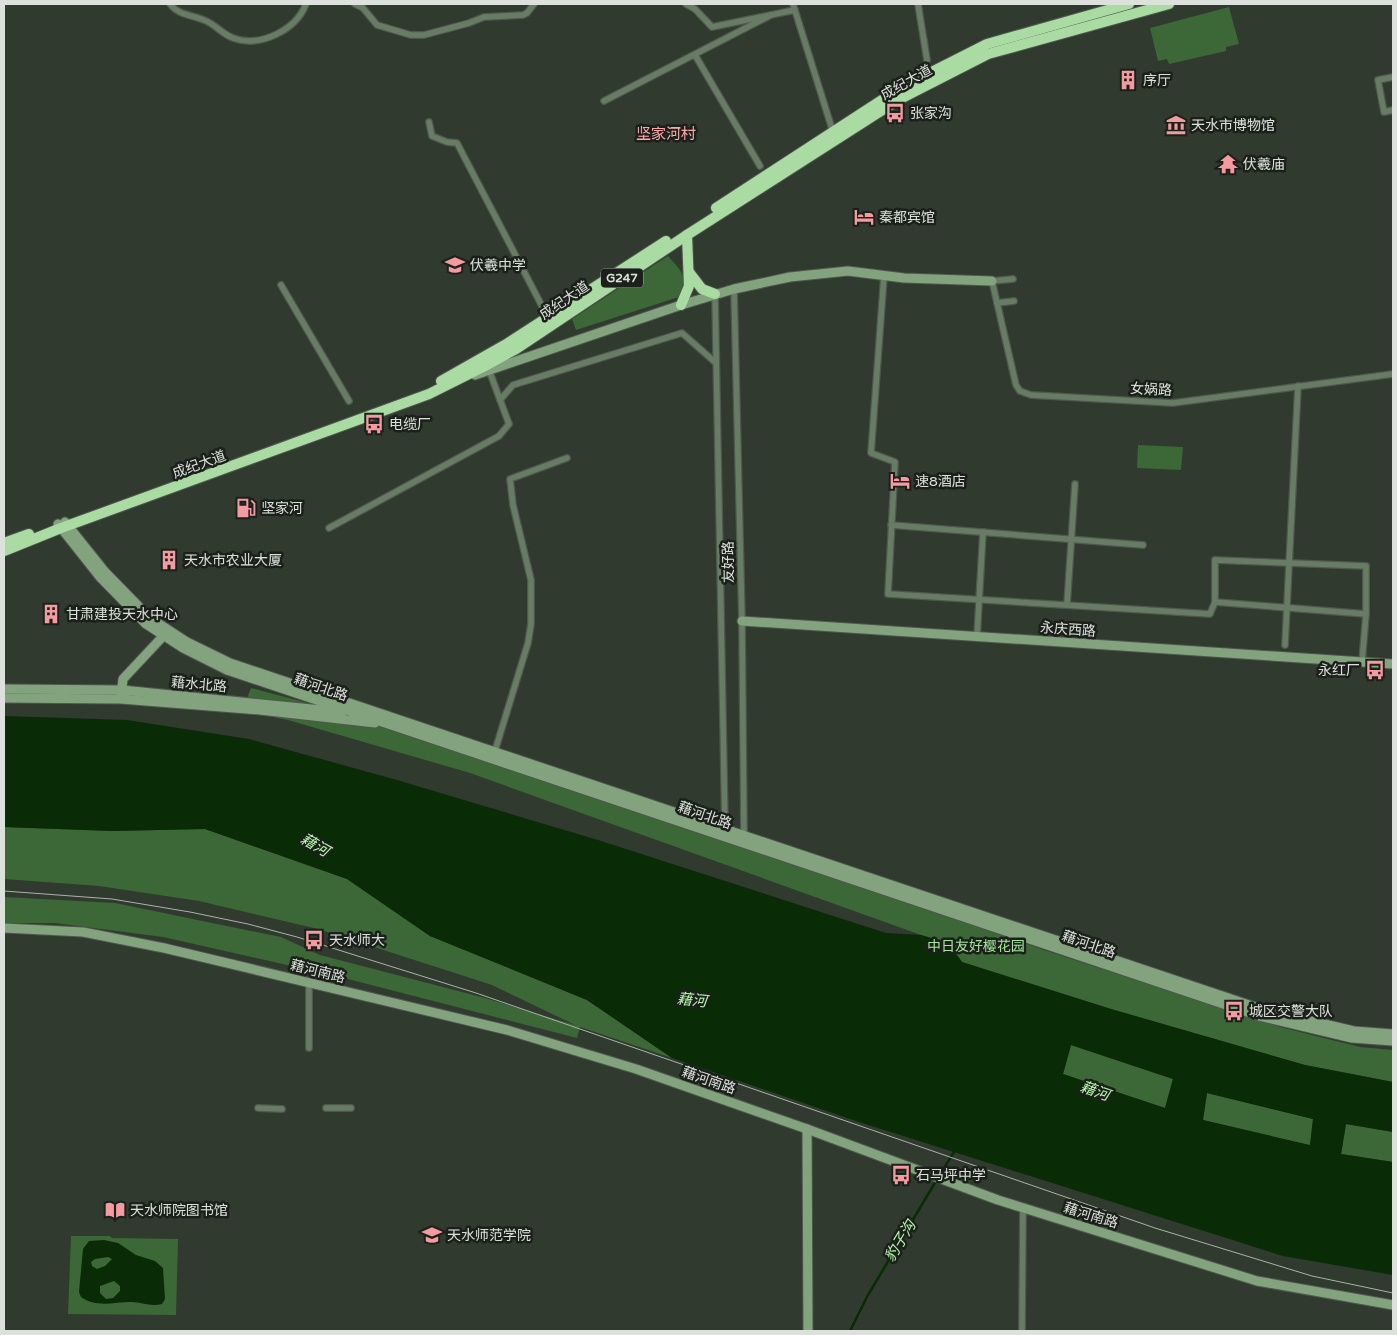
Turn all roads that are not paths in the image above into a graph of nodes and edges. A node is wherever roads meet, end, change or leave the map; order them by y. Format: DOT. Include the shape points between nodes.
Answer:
graph roads {
  1 [pos="170,4"];
  2 [pos="306,4"];
  3 [pos="356,4"];
  4 [pos="534,4"];
  5 [pos="686,4"];
  6 [pos="918,4"];
  7 [pos="1129,4"];
  8 [pos="1169,4"];
  9 [pos="794,7"];
  10 [pos="771,14"];
  11 [pos="695,54"];
  12 [pos="927,60"];
  13 [pos="1393,77"];
  14 [pos="604,101"];
  15 [pos="1393,110"];
  16 [pos="429,122"];
  17 [pos="833,132"];
  18 [pos="760,166"];
  19 [pos="687,235"];
  20 [pos="689,272"];
  21 [pos="884,276"];
  22 [pos="1013,279"];
  23 [pos="992,281"];
  24 [pos="281,285"];
  25 [pos="734,289"];
  26 [pos="715,294"];
  27 [pos="1014,301"];
  28 [pos="997,303"];
  29 [pos="681,305"];
  30 [pos="543,308"];
  31 [pos="716,363"];
  32 [pos="489,370"];
  33 [pos="1393,374"];
  34 [pos="452,383"];
  35 [pos="1298,386"];
  36 [pos="427,389"];
  37 [pos="500,400"];
  38 [pos="349,401"];
  39 [pos="568,458"];
  40 [pos="1075,484"];
  41 [pos="63,525"];
  42 [pos="891,525"];
  43 [pos="329,528"];
  44 [pos="983,532"];
  45 [pos="1071,539"];
  46 [pos="4,543"];
  47 [pos="1143,545"];
  48 [pos="4,551"];
  49 [pos="1290,563"];
  50 [pos="979,600"];
  51 [pos="1214,602"];
  52 [pos="1067,605"];
  53 [pos="1287,608"];
  54 [pos="1366,614"];
  55 [pos="742,621"];
  56 [pos="166,633"];
  57 [pos="977,636"];
  58 [pos="1285,645"];
  59 [pos="1362,662"];
  60 [pos="1393,664"];
  61 [pos="4,689"];
  62 [pos="121,695"];
  63 [pos="4,698"];
  64 [pos="354,713"];
  65 [pos="392,721"];
  66 [pos="494,755"];
  67 [pos="725,828"];
  68 [pos="744,834"];
  69 [pos="4,928"];
  70 [pos="309,983"];
  71 [pos="1393,1034"];
  72 [pos="1393,1042"];
  73 [pos="309,1048"];
  74 [pos="258,1108"];
  75 [pos="282,1108"];
  76 [pos="326,1108"];
  77 [pos="351,1108"];
  78 [pos="807,1129"];
  79 [pos="1023,1208"];
  80 [pos="1393,1306"];
  81 [pos="808,1331"];
  82 [pos="1022,1331"];
  1 -- 2 [label="street" via="177,12 206,21 235,39 247,40 265,39 288,28"];
  3 -- 4 [label="street" via="377,25 411,35 424,35 484,17 527,13"];
  5 -- 10 [label="street" via="712,27"];
  6 -- 12 [label="street"];
  7 -- 17 [label="highway, 成纪大道 / G247" via="987,44 902,87"];
  8 -- 19 [label="highway, 成纪大道 / G247" via="988,54 898,100"];
  9 -- 10 [label="street"];
  9 -- 17 [label="street"];
  10 -- 11 [label="street"];
  11 -- 14 [label="street"];
  11 -- 18 [label="street"];
  13 -- 15 [label="street" via="1378,80 1384,112"];
  16 -- 30 [label="street" via="432,136 456,143"];
  17 -- 36 [label="highway, 成纪大道 / G247" via="508,343"];
  19 -- 20 [label="highway"];
  19 -- 34 [label="highway, 成纪大道 / G247" via="516,349"];
  20 -- 26 [label="highway" via="702,289"];
  20 -- 29 [label="highway" via="689,286"];
  21 -- 23 [label="main road"];
  21 -- 25 [label="main road" via="838,271"];
  21 -- 42 [label="street" via="871,453 896,462"];
  22 -- 23 [label="street"];
  23 -- 28 [label="street, 女娲路"];
  24 -- 38 [label="street"];
  25 -- 26 [label="main road"];
  25 -- 55 [label="street, 友好路"];
  26 -- 29 [label="main road"];
  26 -- 31 [label="street, 友好路"];
  27 -- 28 [label="street"];
  28 -- 35 [label="street, 女娲路" via="1016,385 1020,391 1031,395 1173,403"];
  29 -- 32 [label="main road"];
  31 -- 37 [label="street" via="682,333 513,385"];
  31 -- 67 [label="street, 友好路"];
  32 -- 34 [label="main road"];
  32 -- 37 [label="street"];
  33 -- 35 [label="street, 女娲路"];
  34 -- 36 [label="main road"];
  34 -- 41 [label="highway, 成纪大道 / G247"];
  35 -- 49 [label="street"];
  36 -- 41 [label="highway, 成纪大道 / G247"];
  37 -- 43 [label="street" via="509,424 499,436"];
  39 -- 66 [label="street" via="510,479 531,580 531,624"];
  40 -- 45 [label="street"];
  41 -- 46 [label="highway, 成纪大道 / G247"];
  41 -- 48 [label="highway, 成纪大道 / G247"];
  41 -- 56 [label="main road, 藉河北路" via="100,577 146,624"];
  42 -- 44 [label="street"];
  42 -- 50 [label="street" via="888,594"];
  44 -- 45 [label="street"];
  44 -- 50 [label="street"];
  45 -- 47 [label="street"];
  45 -- 52 [label="street"];
  49 -- 51 [label="street" via="1214,560"];
  49 -- 53 [label="street"];
  49 -- 54 [label="street" via="1366,566"];
  50 -- 52 [label="street"];
  50 -- 57 [label="street"];
  51 -- 52 [label="street" via="1210,614"];
  51 -- 53 [label="street"];
  53 -- 54 [label="street"];
  53 -- 58 [label="street"];
  54 -- 59 [label="street"];
  55 -- 57 [label="main road, 永庆西路"];
  55 -- 68 [label="street, 友好路"];
  56 -- 62 [label="main road" via="123,679"];
  56 -- 64 [label="main road, 藉河北路" via="183,648 227,670"];
  56 -- 65 [label="main road, 藉河北路" via="230,663"];
  57 -- 59 [label="main road, 永庆西路"];
  59 -- 60 [label="main road, 永庆西路"];
  61 -- 62 [label="main road, 藉水北路"];
  62 -- 63 [label="main road, 藉水北路"];
  62 -- 64 [label="main road, 藉水北路"];
  62 -- 65 [label="main road, 藉水北路"];
  64 -- 65 [label="main road, 藉河北路"];
  65 -- 66 [label="main road, 藉河北路"];
  66 -- 67 [label="main road, 藉河北路"];
  66 -- 72 [label="main road, 藉河北路" via="1259,1016 1352,1038"];
  67 -- 68 [label="main road, 藉河北路"];
  68 -- 71 [label="main road, 藉河北路" via="1261,1009 1354,1030"];
  69 -- 70 [label="main road, 藉河南路" via="83,932"];
  70 -- 73 [label="street"];
  70 -- 78 [label="main road, 藉河南路" via="507,1030 636,1068"];
  74 -- 75 [label="street"];
  76 -- 77 [label="street"];
  78 -- 79 [label="main road, 藉河南路"];
  78 -- 81 [label="main road"];
  79 -- 80 [label="main road, 藉河南路" via="1257,1281"];
  79 -- 82 [label="street"];
}
